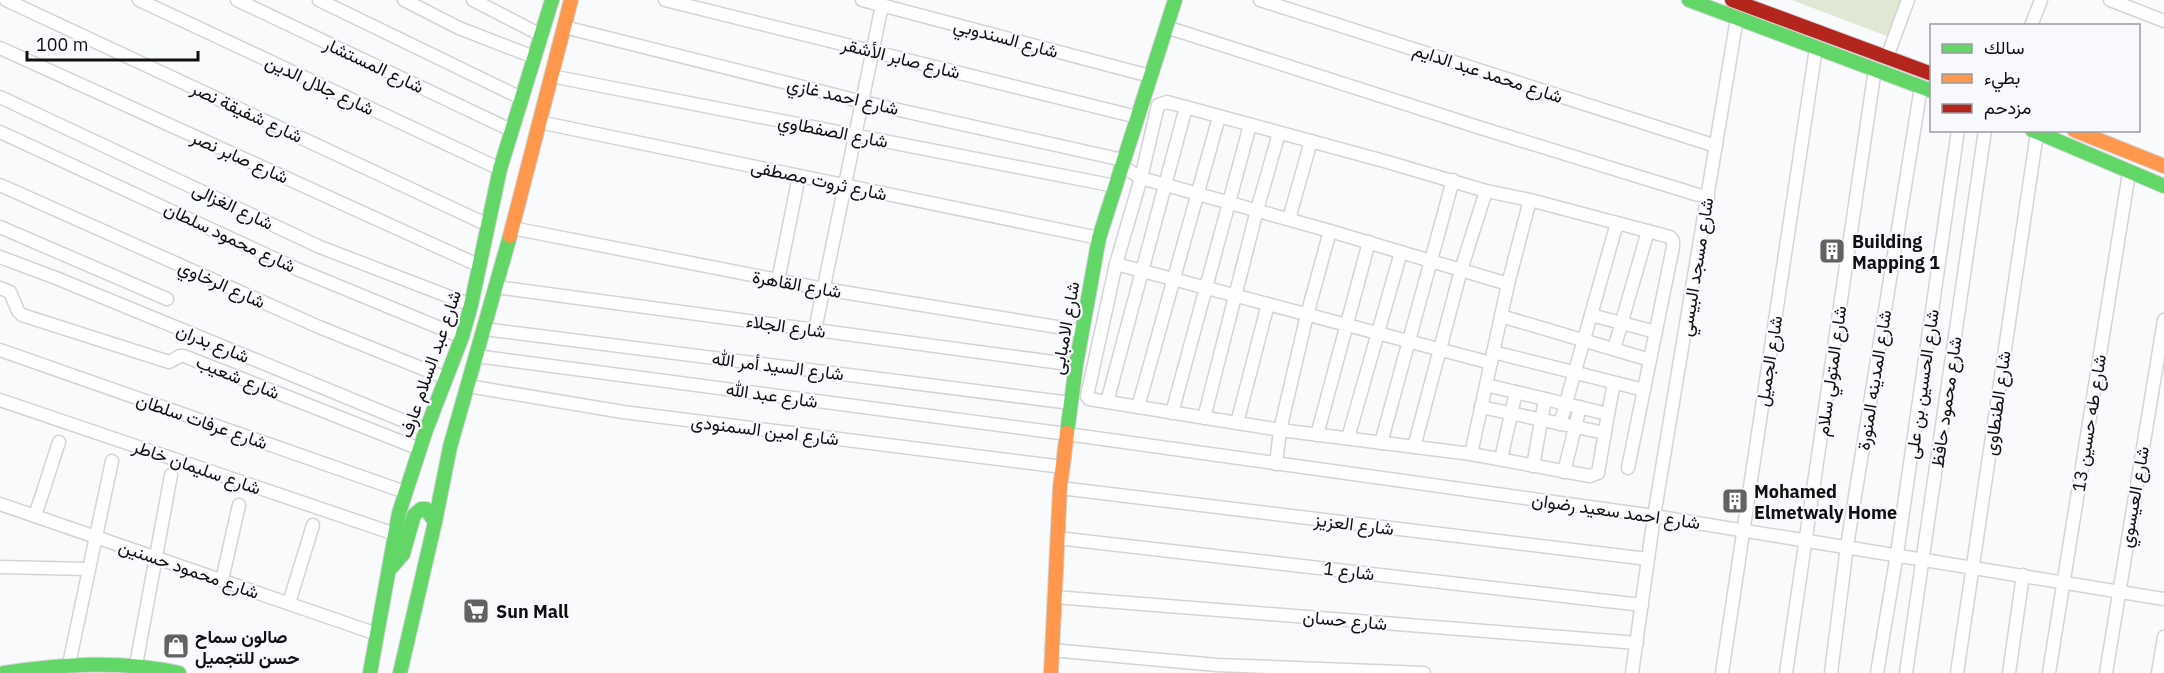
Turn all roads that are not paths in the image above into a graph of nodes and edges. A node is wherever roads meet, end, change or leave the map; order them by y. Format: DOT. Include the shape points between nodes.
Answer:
graph roads {
  1 [pos="6,0"];
  2 [pos="139,0"];
  3 [pos="237,0"];
  4 [pos="319,0"];
  5 [pos="404,0"];
  6 [pos="473,0"];
  7 [pos="571,0"];
  8 [pos="665,0"];
  9 [pos="862,0"];
  10 [pos="1175,0"];
  11 [pos="1260,0"];
  12 [pos="1689,0"];
  13 [pos="1732,0"];
  14 [pos="1908,0"];
  15 [pos="2041,0"];
  16 [pos="2110,0"];
  17 [pos="546,2"];
  18 [pos="882,5"];
  19 [pos="1737,18"];
  20 [pos="2164,21"];
  21 [pos="2032,24"];
  22 [pos="1800,25"];
  23 [pos="564,27"];
  24 [pos="1166,27"];
  25 [pos="541,34"];
  26 [pos="1796,41"];
  27 [pos="0,48"];
  28 [pos="1816,48"];
  29 [pos="873,51"];
  30 [pos="534,57"];
  31 [pos="1887,57"];
  32 [pos="1875,69"];
  33 [pos="1930,73"];
  34 [pos="551,76"];
  35 [pos="1150,76"];
  36 [pos="1926,89"];
  37 [pos="0,97"];
  38 [pos="521,98"];
  39 [pos="863,102"];
  40 [pos="1186,107"];
  41 [pos="1137,117"];
  42 [pos="1219,117"];
  43 [pos="539,122"];
  44 [pos="1250,125"];
  45 [pos="511,130"];
  46 [pos="0,132"];
  47 [pos="1958,132"];
  48 [pos="1985,132"];
  49 [pos="2034,132"];
  50 [pos="2079,132"];
  51 [pos="1280,133"];
  52 [pos="856,135"];
  53 [pos="1311,141"];
  54 [pos="1716,146"];
  55 [pos="1122,164"];
  56 [pos="2164,166"];
  57 [pos="500,169"];
  58 [pos="2129,173"];
  59 [pos="799,177"];
  60 [pos="1141,178"];
  61 [pos="1453,180"];
  62 [pos="0,184"];
  63 [pos="846,185"];
  64 [pos="1165,185"];
  65 [pos="1115,186"];
  66 [pos="2164,186"];
  67 [pos="1486,191"];
  68 [pos="1198,194"];
  69 [pos="1708,198"];
  70 [pos="1530,200"];
  71 [pos="1228,202"];
  72 [pos="1257,210"];
  73 [pos="1289,219"];
  74 [pos="1617,223"];
  75 [pos="488,225"];
  76 [pos="0,227"];
  77 [pos="512,228"];
  78 [pos="1330,231"];
  79 [pos="1648,231"];
  80 [pos="1100,238"];
  81 [pos="1369,242"];
  82 [pos="1401,252"];
  83 [pos="0,257"];
  84 [pos="1430,261"];
  85 [pos="1116,264"];
  86 [pos="480,266"];
  87 [pos="1461,270"];
  88 [pos="1141,271"];
  89 [pos="1174,279"];
  90 [pos="778,281"];
  91 [pos="1508,284"];
  92 [pos="496,287"];
  93 [pos="1204,287"];
  94 [pos="824,289"];
  95 [pos="1,292"];
  96 [pos="1236,296"];
  97 [pos="167,299"];
  98 [pos="471,304"];
  99 [pos="1268,304"];
  100 [pos="1307,315"];
  101 [pos="1590,315"];
  102 [pos="1501,316"];
  103 [pos="2164,320"];
  104 [pos="1622,323"];
  105 [pos="1346,325"];
  106 [pos="484,329"];
  107 [pos="815,330"];
  108 [pos="1082,331"];
  109 [pos="1656,332"];
  110 [pos="1378,333"];
  111 [pos="462,337"];
  112 [pos="1583,340"];
  113 [pos="1409,342"];
  114 [pos="1614,349"];
  115 [pos="0,350"];
  116 [pos="1440,350"];
  117 [pos="476,356"];
  118 [pos="1492,358"];
  119 [pos="1650,360"];
  120 [pos="1076,364"];
  121 [pos="1573,373"];
  122 [pos="446,378"];
  123 [pos="1614,383"];
  124 [pos="1486,385"];
  125 [pos="468,386"];
  126 [pos="1644,390"];
  127 [pos="1516,392"];
  128 [pos="1545,399"];
  129 [pos="0,400"];
  130 [pos="1107,402"];
  131 [pos="1071,403"];
  132 [pos="1564,404"];
  133 [pos="1138,407"];
  134 [pos="1481,407"];
  135 [pos="1580,407"];
  136 [pos="1172,413"];
  137 [pos="1512,414"];
  138 [pos="1608,414"];
  139 [pos="1204,418"];
  140 [pos="1542,420"];
  141 [pos="1237,423"];
  142 [pos="1560,423"];
  143 [pos="1575,427"];
  144 [pos="426,430"];
  145 [pos="1280,430"];
  146 [pos="1605,433"];
  147 [pos="1067,434"];
  148 [pos="1317,435"];
  149 [pos="1348,438"];
  150 [pos="59,442"];
  151 [pos="1381,443"];
  152 [pos="450,447"];
  153 [pos="1414,447"];
  154 [pos="420,449"];
  155 [pos="1471,454"];
  156 [pos="1501,459"];
  157 [pos="112,461"];
  158 [pos="1275,464"];
  159 [pos="1533,466"];
  160 [pos="1063,467"];
  161 [pos="1628,468"];
  162 [pos="412,470"];
  163 [pos="1564,472"];
  164 [pos="171,475"];
  165 [pos="1060,488"];
  166 [pos="405,492"];
  167 [pos="0,504"];
  168 [pos="239,505"];
  169 [pos="35,516"];
  170 [pos="1654,516"];
  171 [pos="435,522"];
  172 [pos="313,525"];
  173 [pos="1744,529"];
  174 [pos="395,534"];
  175 [pos="96,537"];
  176 [pos="1057,538"];
  177 [pos="1806,539"];
  178 [pos="1847,546"];
  179 [pos="1898,554"];
  180 [pos="156,558"];
  181 [pos="1648,559"];
  182 [pos="1923,559"];
  183 [pos="0,567"];
  184 [pos="1973,567"];
  185 [pos="88,569"];
  186 [pos="389,570"];
  187 [pos="2023,575"];
  188 [pos="222,580"];
  189 [pos="2063,582"];
  190 [pos="2119,591"];
  191 [pos="1054,597"];
  192 [pos="2164,598"];
  193 [pos="290,603"];
  194 [pos="1642,605"];
  195 [pos="377,634"];
  196 [pos="2164,637"];
  197 [pos="1636,643"];
  198 [pos="1051,650"];
  199 [pos="69,664"];
  200 [pos="136,665"];
  201 [pos="159,670"];
  202 [pos="4,673"];
  203 [pos="179,673"];
  204 [pos="370,673"];
  205 [pos="400,673"];
  206 [pos="1051,673"];
  207 [pos="1424,673"];
  208 [pos="1632,673"];
  209 [pos="1722,673"];
  210 [pos="1786,673"];
  211 [pos="1831,673"];
  212 [pos="1877,673"];
  213 [pos="1906,673"];
  214 [pos="1958,673"];
  215 [pos="2009,673"];
  216 [pos="2049,673"];
  217 [pos="2106,673"];
  218 [pos="2158,673"];
  1 -- 75 [label="street, شارع شفيقة نصر"];
  2 -- 57 [label="street, شارع جلال الدين"];
  3 -- 45 [label="street, شارع المستشار"];
  4 -- 38 [label="street"];
  5 -- 30 [label="street" via="459,28"];
  6 -- 25 [label="street"];
  7 -- 23 [label="main road"];
  8 -- 29 [label="street, شارع صابر الأشقر"];
  9 -- 18 [label="street, شارع السندوبي"];
  10 -- 24 [label="main road, شارع الامبابى"];
  11 -- 54 [label="street, شارع محمد عبد الدايم"];
  12 -- 19 [label="main road"];
  13 -- 22 [label="main road"];
  14 -- 31 [label="street"];
  15 -- 21 [label="street"];
  16 -- 20 [label="street"];
  17 -- 25 [label="main road, شارع عبد السلام عارف"];
  18 -- 29 [label="street"];
  18 -- 35 [label="street, شارع السندوبي"];
  19 -- 26 [label="main road"];
  19 -- 54 [label="street, شارع مسجد البيسي"];
  22 -- 26 [label="main road"];
  22 -- 31 [label="main road"];
  23 -- 34 [label="main road"];
  23 -- 39 [label="street, شارع احمد غازي"];
  24 -- 35 [label="main road, شارع الامبابى"];
  24 -- 69 [label="street"];
  25 -- 30 [label="main road, شارع عبد السلام عارف"];
  26 -- 28 [label="main road"];
  27 -- 86 [label="street, شارع صابر نصر"];
  28 -- 32 [label="main road"];
  28 -- 173 [label="street, شارع الجميل"];
  29 -- 39 [label="street"];
  29 -- 41 [label="street, شارع صابر الأشقر"];
  30 -- 38 [label="main road, شارع عبد السلام عارف"];
  31 -- 33 [label="main road"];
  32 -- 36 [label="main road"];
  32 -- 177 [label="street, شارع المتولي سلام"];
  34 -- 43 [label="main road"];
  34 -- 52 [label="street, شارع الصفطاوي"];
  35 -- 41 [label="main road, شارع الامبابى"];
  36 -- 178 [label="street, شارع المدينه المنورة"];
  37 -- 98 [label="street, شارع الغزالى" via="320,247"];
  38 -- 45 [label="main road, شارع عبد السلام عارف"];
  39 -- 52 [label="street"];
  39 -- 55 [label="street, شارع احمد غازي"];
  40 -- 42 [label="street"];
  40 -- 60 [label="street" via="1167,102 1158,105"];
  40 -- 64 [label="street"];
  41 -- 55 [label="main road, شارع الامبابى"];
  42 -- 44 [label="street"];
  42 -- 68 [label="street"];
  43 -- 59 [label="street, شارع ثروت مصطفى"];
  43 -- 77 [label="main road"];
  44 -- 51 [label="street"];
  44 -- 71 [label="street"];
  45 -- 57 [label="main road, شارع عبد السلام عارف"];
  46 -- 111 [label="street, شارع محمود سلطان" via="297,268"];
  47 -- 179 [label="street, شارع الحسين بن على"];
  48 -- 182 [label="street, شارع محمود حافظ"];
  49 -- 58 [label="main road"];
  49 -- 184 [label="street, شارع الطنطاوى"];
  50 -- 56 [label="main road"];
  51 -- 53 [label="street"];
  51 -- 72 [label="street"];
  52 -- 63 [label="street"];
  52 -- 65 [label="street, شارع الصفطاوي"];
  53 -- 61 [label="street"];
  53 -- 73 [label="street"];
  54 -- 69 [label="street, شارع مسجد البيسي"];
  55 -- 60 [label="street, شارع احمد غازي"];
  55 -- 65 [label="main road, شارع الامبابى"];
  57 -- 75 [label="main road, شارع عبد السلام عارف"];
  58 -- 66 [label="main road"];
  58 -- 189 [label="street, شارع طه حسين 13"];
  59 -- 63 [label="street, شارع ثروت مصطفى"];
  59 -- 90 [label="street"];
  60 -- 64 [label="street, شارع احمد غازي"];
  60 -- 85 [label="street"];
  61 -- 67 [label="street"];
  61 -- 84 [label="street"];
  62 -- 122 [label="street, شارع الرخاوي" via="319,327"];
  63 -- 80 [label="street, شارع ثروت مصطفى"];
  63 -- 94 [label="street"];
  64 -- 68 [label="street, شارع احمد غازي"];
  64 -- 88 [label="street"];
  65 -- 80 [label="main road, شارع الامبابى"];
  67 -- 70 [label="street"];
  67 -- 87 [label="street"];
  68 -- 71 [label="street, شارع احمد غازي"];
  68 -- 89 [label="street"];
  69 -- 170 [label="street, شارع مسجد البيسي"];
  70 -- 74 [label="street"];
  70 -- 91 [label="street"];
  71 -- 72 [label="street, شارع احمد غازي"];
  71 -- 93 [label="street"];
  72 -- 73 [label="street, شارع احمد غازي"];
  72 -- 96 [label="street"];
  73 -- 78 [label="street, شارع احمد غازي"];
  74 -- 79 [label="street"];
  74 -- 101 [label="street"];
  75 -- 86 [label="main road, شارع عبد السلام عارف"];
  76 -- 97 [label="street"];
  77 -- 90 [label="street, شارع القاهرة"];
  77 -- 92 [label="main road"];
  78 -- 81 [label="street, شارع احمد غازي"];
  78 -- 100 [label="street"];
  79 -- 104 [label="street"];
  79 -- 109 [label="street" via="1673,241"];
  80 -- 108 [label="main road, شارع الامبابى"];
  81 -- 82 [label="street, شارع احمد غازي"];
  81 -- 105 [label="street"];
  82 -- 84 [label="street, شارع احمد غازي"];
  82 -- 110 [label="street"];
  83 -- 144 [label="street, شارع بدران"];
  84 -- 87 [label="street, شارع احمد غازي"];
  84 -- 113 [label="street"];
  85 -- 88 [label="street"];
  85 -- 130 [label="street" via="1087,396"];
  86 -- 98 [label="main road, شارع عبد السلام عارف"];
  87 -- 91 [label="street, شارع احمد غازي"];
  87 -- 116 [label="street"];
  88 -- 89 [label="street"];
  88 -- 130 [label="street"];
  89 -- 93 [label="street"];
  89 -- 133 [label="street"];
  90 -- 94 [label="street, شارع القاهرة"];
  91 -- 102 [label="street"];
  92 -- 106 [label="main road"];
  92 -- 107 [label="street, شارع الجلاء"];
  93 -- 96 [label="street"];
  93 -- 136 [label="street"];
  94 -- 107 [label="street"];
  94 -- 108 [label="street, شارع القاهرة"];
  95 -- 154 [label="street, شارع شعيب" via="10,292 22,315 169,362 184,356"];
  96 -- 99 [label="street"];
  96 -- 139 [label="street"];
  98 -- 111 [label="main road, شارع عبد السلام عارف"];
  99 -- 100 [label="street"];
  99 -- 141 [label="street"];
  100 -- 105 [label="street"];
  100 -- 145 [label="street"];
  101 -- 104 [label="street"];
  101 -- 112 [label="street"];
  102 -- 112 [label="street"];
  102 -- 118 [label="street"];
  103 -- 190 [label="street, شارع العيسوي"];
  104 -- 109 [label="street"];
  104 -- 114 [label="street"];
  105 -- 110 [label="street"];
  105 -- 148 [label="street"];
  106 -- 117 [label="main road"];
  106 -- 131 [label="street, شارع السيد أمر الله"];
  107 -- 120 [label="street, شارع الجلاء"];
  108 -- 120 [label="main road, شارع الامبابى"];
  109 -- 119 [label="street"];
  110 -- 113 [label="street"];
  110 -- 149 [label="street"];
  111 -- 122 [label="main road, شارع عبد السلام عارف"];
  112 -- 114 [label="street"];
  112 -- 121 [label="street"];
  113 -- 116 [label="street"];
  113 -- 151 [label="street"];
  114 -- 119 [label="street"];
  115 -- 166 [label="street, شارع عرفات سلطان"];
  116 -- 118 [label="street"];
  116 -- 153 [label="street"];
  117 -- 125 [label="main road"];
  117 -- 147 [label="street, شارع عبد الله"];
  118 -- 121 [label="street"];
  118 -- 124 [label="street"];
  119 -- 126 [label="street"];
  120 -- 131 [label="main road, شارع الامبابى"];
  121 -- 123 [label="street"];
  121 -- 132 [label="street"];
  122 -- 144 [label="main road, شارع عبد السلام عارف"];
  123 -- 126 [label="street"];
  123 -- 138 [label="street"];
  124 -- 127 [label="street"];
  124 -- 134 [label="street"];
  125 -- 152 [label="main road"];
  125 -- 160 [label="street, شارع امين السمنودى" via="633,414"];
  126 -- 161 [label="street"];
  127 -- 128 [label="street"];
  127 -- 137 [label="street"];
  128 -- 132 [label="street"];
  128 -- 140 [label="street"];
  129 -- 174 [label="street, شارع سليمان خاطر"];
  130 -- 133 [label="street"];
  131 -- 147 [label="main road, شارع الامبابى"];
  132 -- 135 [label="street"];
  132 -- 142 [label="street"];
  133 -- 136 [label="street"];
  134 -- 137 [label="street"];
  134 -- 155 [label="street"];
  135 -- 138 [label="street"];
  135 -- 143 [label="street"];
  136 -- 139 [label="street"];
  137 -- 140 [label="street"];
  137 -- 156 [label="street"];
  138 -- 146 [label="street"];
  139 -- 141 [label="street"];
  140 -- 142 [label="street"];
  140 -- 159 [label="street"];
  141 -- 145 [label="street"];
  142 -- 143 [label="street"];
  143 -- 146 [label="street"];
  143 -- 163 [label="street"];
  144 -- 154 [label="main road, شارع عبد السلام عارف"];
  145 -- 148 [label="street"];
  145 -- 158 [label="street"];
  146 -- 163 [label="street" via="1598,473 1590,476"];
  147 -- 158 [label="street, شارع احمد سعيد رضوان"];
  147 -- 160 [label="main road, شارع الامبابى"];
  148 -- 149 [label="street"];
  149 -- 151 [label="street"];
  150 -- 169 [label="street"];
  151 -- 153 [label="street"];
  152 -- 162 [label="main road" via="438,469 426,480 419,479"];
  152 -- 171 [label="main road"];
  153 -- 155 [label="street"];
  154 -- 162 [label="main road, شارع عبد السلام عارف"];
  155 -- 156 [label="street"];
  156 -- 159 [label="street"];
  157 -- 175 [label="street"];
  158 -- 170 [label="street, شارع احمد سعيد رضوان"];
  159 -- 163 [label="street"];
  160 -- 165 [label="main road, شارع الامبابى"];
  162 -- 166 [label="main road, شارع عبد السلام عارف"];
  164 -- 180 [label="street"];
  165 -- 176 [label="main road, شارع الامبابى"];
  165 -- 181 [label="street, شارع العزيز"];
  166 -- 174 [label="main road, شارع عبد السلام عارف"];
  167 -- 169 [label="street, شارع محمود حسنين"];
  168 -- 188 [label="street"];
  169 -- 175 [label="street, شارع محمود حسنين"];
  170 -- 173 [label="street, شارع احمد سعيد رضوان"];
  170 -- 181 [label="street, شارع مسجد البيسي"];
  171 -- 186 [label="main road" via="426,509 414,514 404,554"];
  171 -- 205 [label="main road"];
  172 -- 193 [label="street"];
  173 -- 177 [label="street, شارع احمد سعيد رضوان"];
  173 -- 209 [label="street, شارع الجميل"];
  174 -- 186 [label="main road, شارع عبد السلام عارف"];
  175 -- 180 [label="street, شارع محمود حسنين"];
  175 -- 185 [label="street"];
  176 -- 191 [label="main road, شارع الامبابى"];
  176 -- 194 [label="street, شارع 1"];
  177 -- 178 [label="street, شارع احمد سعيد رضوان"];
  177 -- 210 [label="street, شارع المتولي سلام"];
  178 -- 179 [label="street, شارع احمد سعيد رضوان"];
  178 -- 211 [label="street, شارع المدينه المنورة"];
  179 -- 182 [label="street, شارع احمد سعيد رضوان"];
  179 -- 212 [label="street, شارع الحسين بن على"];
  180 -- 188 [label="street, شارع محمود حسنين"];
  180 -- 200 [label="street"];
  181 -- 194 [label="street, شارع مسجد البيسي"];
  182 -- 184 [label="street, شارع احمد سعيد رضوان"];
  182 -- 213 [label="street, شارع محمود حافظ"];
  183 -- 185 [label="street"];
  184 -- 187 [label="street, شارع احمد سعيد رضوان"];
  184 -- 214 [label="street, شارع الطنطاوى"];
  185 -- 199 [label="street"];
  186 -- 195 [label="main road, شارع عبد السلام عارف"];
  187 -- 189 [label="street, شارع احمد سعيد رضوان"];
  187 -- 215 [label="street"];
  188 -- 193 [label="street, شارع محمود حسنين"];
  189 -- 190 [label="street, شارع احمد سعيد رضوان"];
  189 -- 216 [label="street, شارع طه حسين 13"];
  190 -- 192 [label="street, شارع احمد سعيد رضوان"];
  190 -- 217 [label="street, شارع العيسوي"];
  191 -- 197 [label="street, شارع حسان"];
  191 -- 198 [label="main road, شارع الامبابى"];
  193 -- 195 [label="street, شارع محمود حسنين"];
  194 -- 197 [label="street, شارع مسجد البيسي"];
  195 -- 204 [label="main road, شارع عبد السلام عارف"];
  196 -- 218 [label="street"];
  197 -- 208 [label="street, شارع مسجد البيسي"];
  198 -- 206 [label="main road, شارع الامبابى"];
  198 -- 207 [label="street" via="1217,665"];
  199 -- 200 [label="main road"];
  199 -- 202 [label="main road"];
  200 -- 201 [label="main road"];
  201 -- 203 [label="main road"];
}
